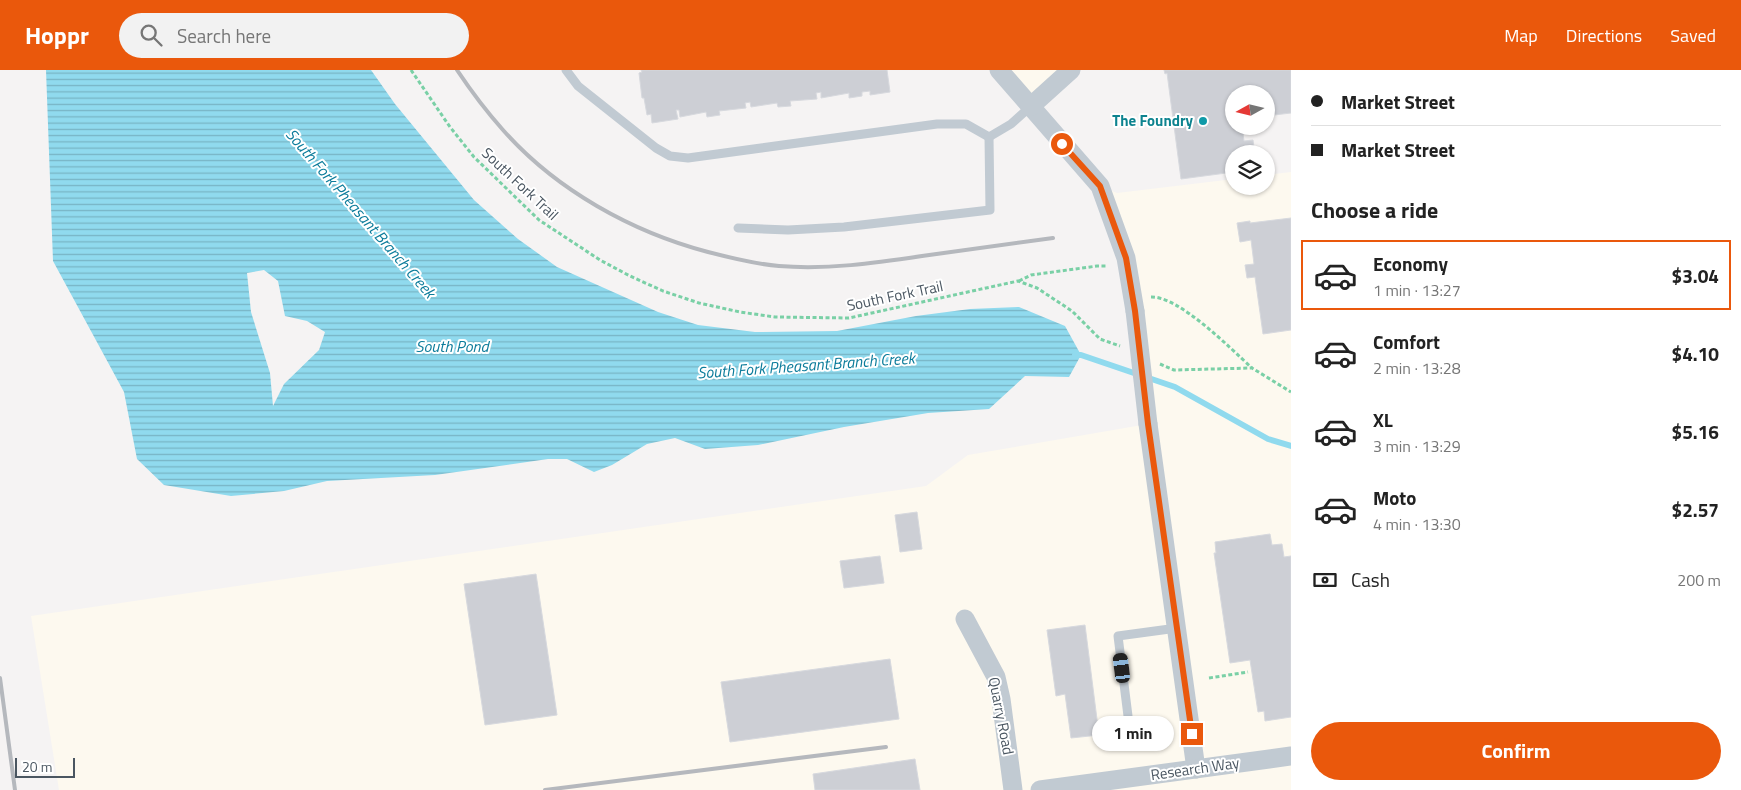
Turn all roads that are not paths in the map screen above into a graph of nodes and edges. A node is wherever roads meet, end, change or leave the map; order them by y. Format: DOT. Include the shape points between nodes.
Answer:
graph roads {
  1 [pos="566,70"];
  2 [pos="999,70"];
  3 [pos="1071,70"];
  4 [pos="1030,107"];
  5 [pos="989,138"];
  6 [pos="738,228"];
  7 [pos="965,619"];
  8 [pos="1177,628"];
  9 [pos="1128,716"];
  10 [pos="1291,756"];
  11 [pos="1196,769"];
  12 [pos="1014,790"];
  13 [pos="1040,790"];
  1 -- 5 [label="lane" via="578,86 650,144 670,156 688,158 937,124 966,124"];
  2 -- 4 [label="street"];
  3 -- 4 [label="street"];
  4 -- 5 [label="lane"];
  4 -- 8 [label="street, bridge" via="1100,186 1126,258"];
  5 -- 6 [label="lane" via="990,210 844,227"];
  7 -- 12 [label="street, Quarry Road" via="996,677"];
  8 -- 9 [label="lane" via="1118,636"];
  8 -- 11 [label="street"];
  10 -- 11 [label="street, Research Way"];
  11 -- 13 [label="street, Research Way"];
}
